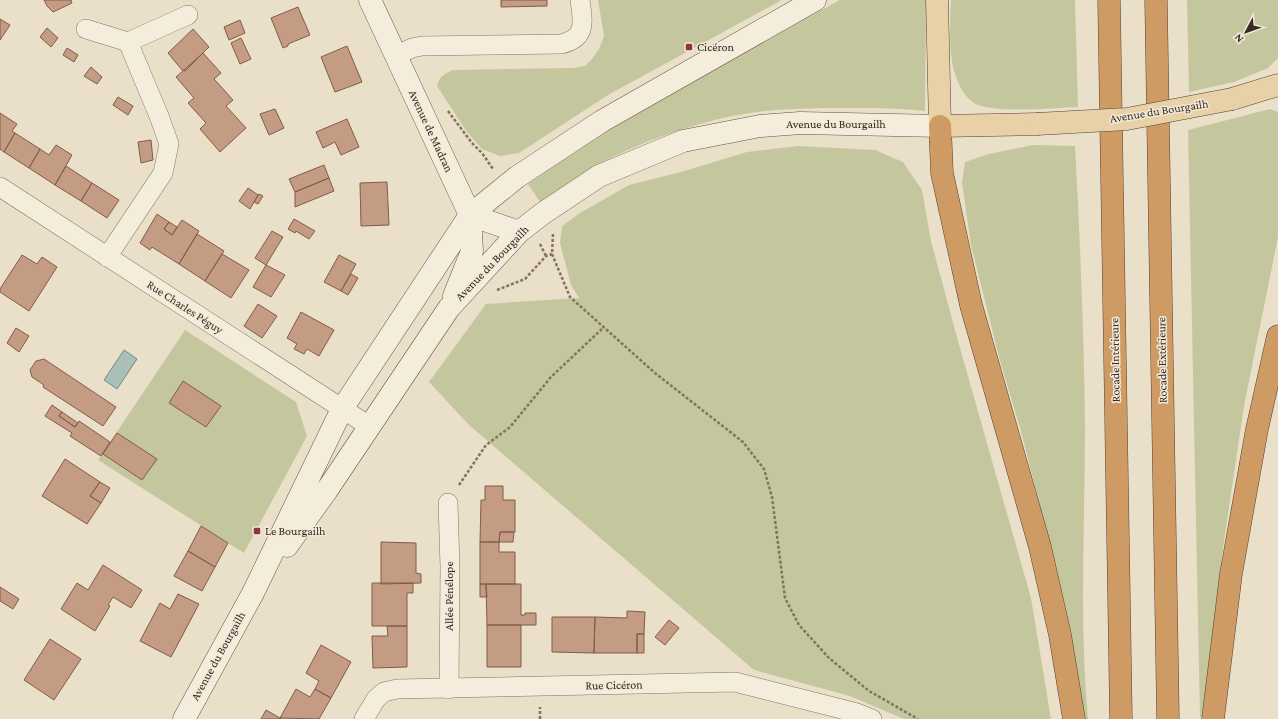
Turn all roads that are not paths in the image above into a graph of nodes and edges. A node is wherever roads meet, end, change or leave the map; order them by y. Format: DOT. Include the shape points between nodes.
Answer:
graph roads {
  1 [pos="370,0"];
  2 [pos="580,0"];
  3 [pos="815,0"];
  4 [pos="937,0"];
  5 [pos="1109,0"];
  6 [pos="1156,0"];
  7 [pos="188,14"];
  8 [pos="86,29"];
  9 [pos="128,42"];
  10 [pos="395,56"];
  11 [pos="1278,85"];
  12 [pos="940,126"];
  13 [pos="0,187"];
  14 [pos="470,216"];
  15 [pos="524,228"];
  16 [pos="107,256"];
  17 [pos="450,308"];
  18 [pos="1278,336"];
  19 [pos="342,408"];
  20 [pos="370,426"];
  21 [pos="448,503"];
  22 [pos="253,593"];
  23 [pos="449,688"];
  24 [pos="184,719"];
  25 [pos="364,719"];
  26 [pos="872,719"];
  27 [pos="1074,719"];
  28 [pos="1121,719"];
  29 [pos="1168,719"];
  30 [pos="1213,719"];
  1 -- 10 [label="main road, Avenue de Madran"];
  2 -- 10 [label="street" via="581,28 578,36 572,41 562,44 422,46"];
  3 -- 14 [label="main road, Avenue du Bourgailh" via="602,121 517,177"];
  4 -- 12 [label="main road"];
  5 -- 28 [label="highway, Rocade Intérieure"];
  6 -- 29 [label="highway, Rocade Extérieure"];
  7 -- 9 [label="street"];
  8 -- 9 [label="street"];
  9 -- 16 [label="street" via="169,144 163,173"];
  10 -- 14 [label="main road, Avenue de Madran"];
  11 -- 12 [label="main road, Avenue du Bourgailh, bridge" via="1232,99 1127,119"];
  12 -- 15 [label="main road, Avenue du Bourgailh" via="800,123 760,126 683,140 599,176"];
  12 -- 27 [label="highway" via="942,173 971,305 1040,547 1060,636"];
  13 -- 16 [label="street, Rue Charles Péguy"];
  14 -- 15 [label="main road"];
  14 -- 17 [label="main road, Avenue du Bourgailh" via="472,251"];
  14 -- 19 [label="main road, Avenue du Bourgailh"];
  15 -- 17 [label="main road, Avenue du Bourgailh"];
  16 -- 19 [label="street, Rue Charles Péguy"];
  17 -- 20 [label="main road, Avenue du Bourgailh"];
  18 -- 30 [label="highway" via="1257,429 1231,574"];
  19 -- 20 [label="street, Rue Charles Péguy"];
  19 -- 22 [label="main road, Avenue du Bourgailh"];
  20 -- 22 [label="main road, Avenue du Bourgailh"];
  21 -- 23 [label="street, Allée Pénélope"];
  22 -- 24 [label="main road, Avenue du Bourgailh"];
  23 -- 25 [label="street, Rue Cicéron" via="384,692 376,699"];
  23 -- 26 [label="street, Rue Cicéron" via="735,682"];
}
